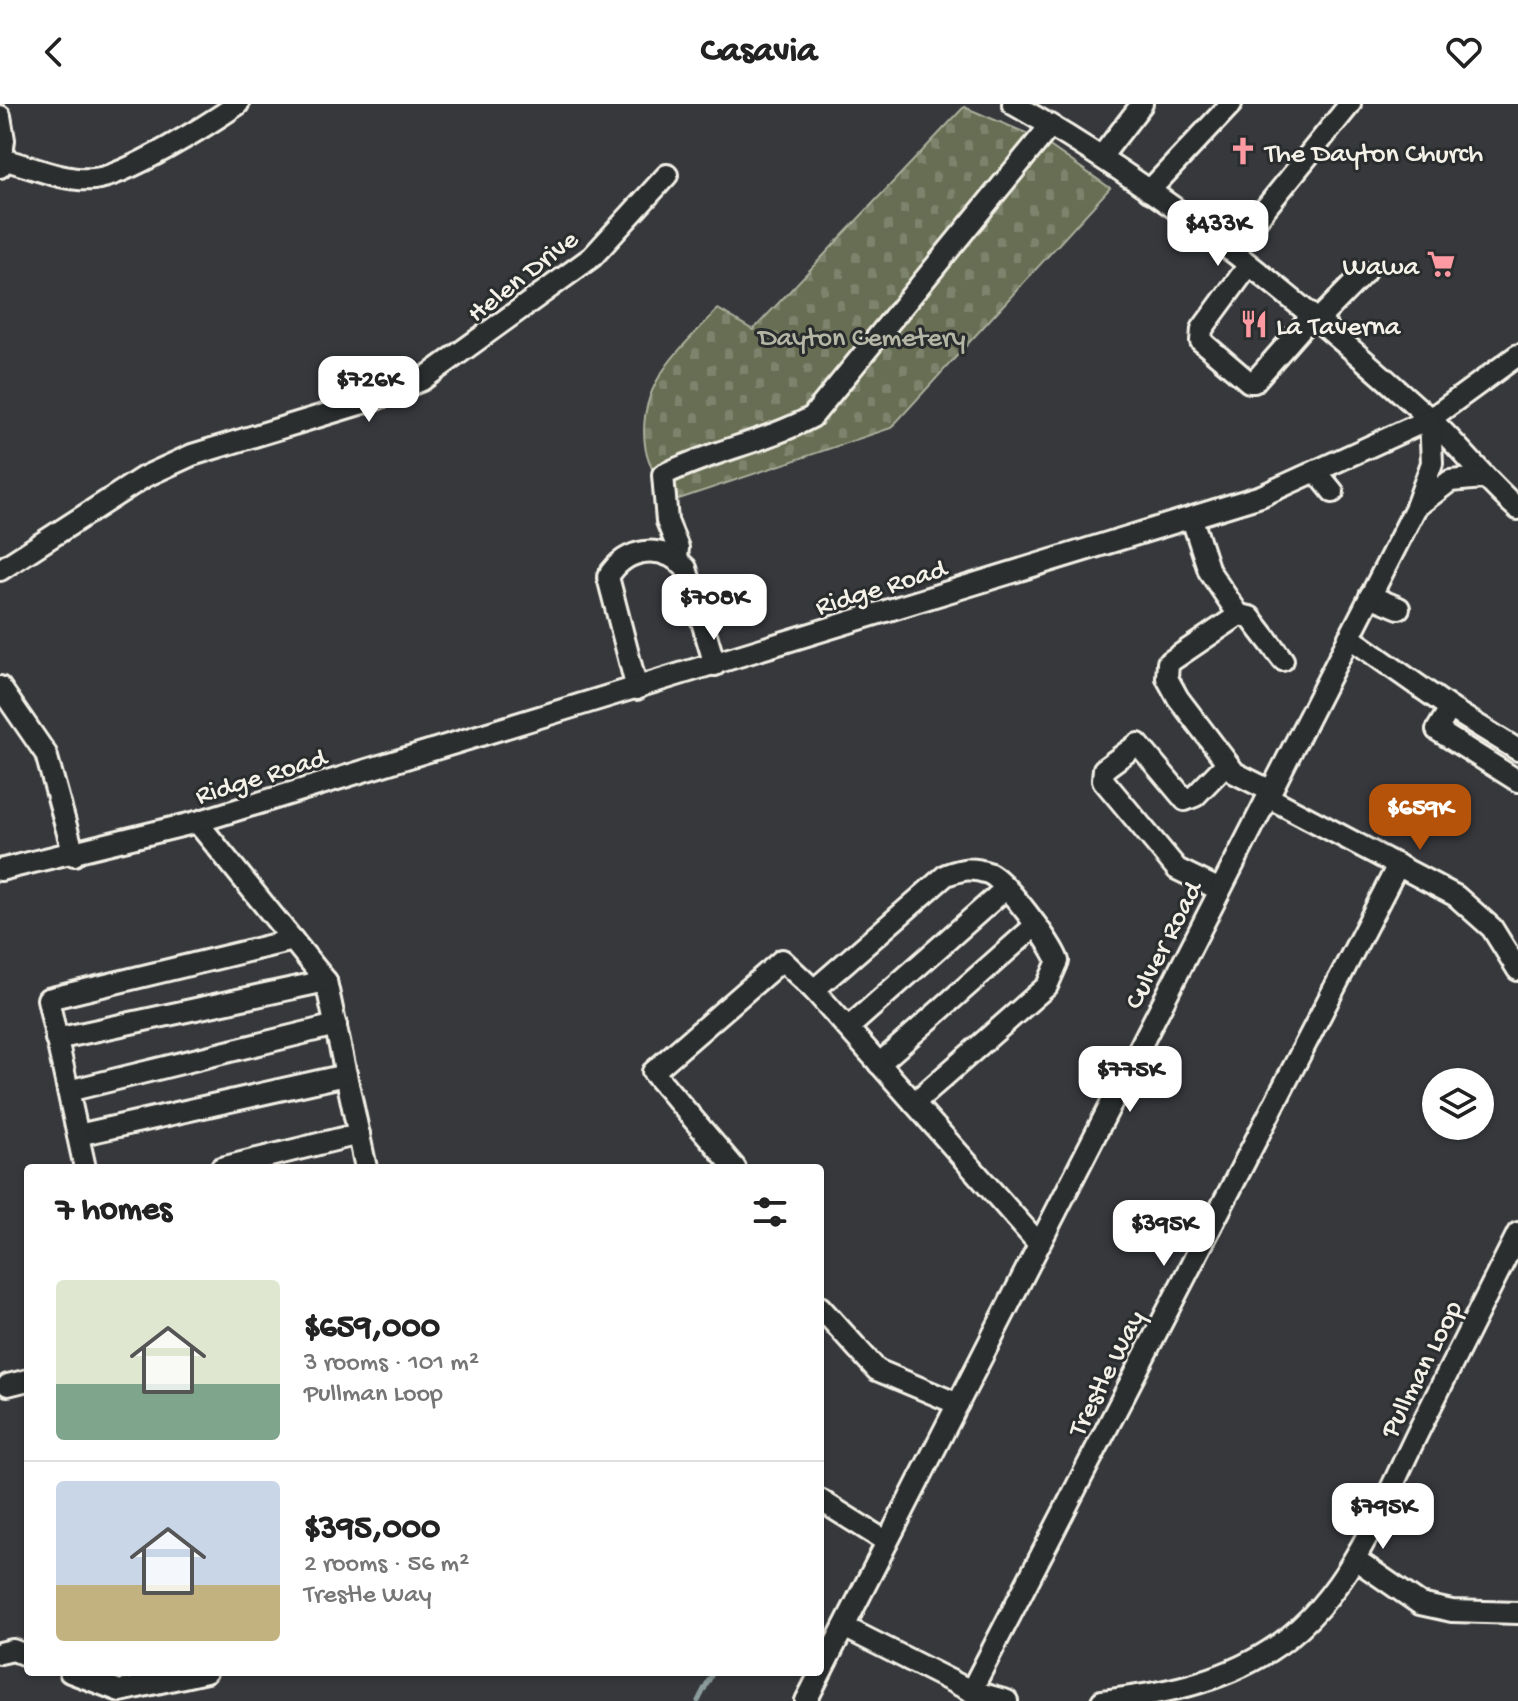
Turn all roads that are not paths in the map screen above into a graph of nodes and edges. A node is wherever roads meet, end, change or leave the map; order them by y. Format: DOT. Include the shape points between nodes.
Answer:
graph roads {
  1 [pos="238,104"];
  2 [pos="1013,104"];
  3 [pos="1142,104"];
  4 [pos="1231,104"];
  5 [pos="1350,104"];
  6 [pos="0,116"];
  7 [pos="1051,125"];
  8 [pos="1101,157"];
  9 [pos="1,163"];
  10 [pos="667,175"];
  11 [pos="1149,191"];
  12 [pos="1231,251"];
  13 [pos="1249,265"];
  14 [pos="1364,273"];
  15 [pos="1315,318"];
  16 [pos="1512,366"];
  17 [pos="1430,419"];
  18 [pos="1316,471"];
  19 [pos="1484,478"];
  20 [pos="1333,492"];
  21 [pos="1416,507"];
  22 [pos="1518,509"];
  23 [pos="1192,519"];
  24 [pos="677,558"];
  25 [pos="0,570"];
  26 [pos="1370,596"];
  27 [pos="1399,608"];
  28 [pos="1239,615"];
  29 [pos="1349,637"];
  30 [pos="1283,660"];
  31 [pos="715,665"];
  32 [pos="0,687"];
  33 [pos="637,689"];
  34 [pos="1450,708"];
  35 [pos="1518,750"];
  36 [pos="1227,763"];
  37 [pos="1518,781"];
  38 [pos="1269,794"];
  39 [pos="197,822"];
  40 [pos="74,855"];
  41 [pos="1398,865"];
  42 [pos="0,870"];
  43 [pos="1005,889"];
  44 [pos="1220,890"];
  45 [pos="1036,925"];
  46 [pos="293,940"];
  47 [pos="1518,970"];
  48 [pos="326,981"];
  49 [pos="814,990"];
  50 [pos="336,1025"];
  51 [pos="848,1028"];
  52 [pos="56,1039"];
  53 [pos="879,1064"];
  54 [pos="346,1075"];
  55 [pos="68,1091"];
  56 [pos="914,1103"];
  57 [pos="359,1134"];
  58 [pos="78,1135"];
  59 [pos="84,1164"];
  60 [pos="244,1164"];
  61 [pos="365,1164"];
  62 [pos="732,1164"];
  63 [pos="1518,1233"];
  64 [pos="1039,1244"];
  65 [pos="824,1311"];
  66 [pos="958,1404"];
  67 [pos="824,1503"];
  68 [pos="887,1542"];
  69 [pos="1355,1559"];
  70 [pos="1518,1613"];
  71 [pos="844,1627"];
  72 [pos="0,1653"];
  73 [pos="24,1654"];
  74 [pos="824,1666"];
  75 [pos="81,1676"];
  76 [pos="188,1676"];
  77 [pos="819,1676"];
  78 [pos="971,1691"];
  79 [pos="806,1701"];
  80 [pos="1007,1701"];
  81 [pos="1102,1701"];
  1 -- 9 [label="street" via="120,171 94,179"];
  2 -- 7 [label="street"];
  3 -- 8 [label="street"];
  4 -- 11 [label="street"];
  5 -- 12 [label="street"];
  6 -- 9 [label="street"];
  7 -- 8 [label="street"];
  7 -- 24 [label="street" via="812,417 663,475"];
  8 -- 11 [label="street"];
  10 -- 25 [label="street, Helen Drive" via="592,257 422,380 192,455 144,477"];
  11 -- 12 [label="street"];
  12 -- 13 [label="street"];
  13 -- 15 [label="street"];
  13 -- 15 [label="street" via="1202,329 1201,341 1208,351 1254,382"];
  14 -- 15 [label="street"];
  15 -- 17 [label="street"];
  16 -- 17 [label="street, Ridge Road"];
  17 -- 18 [label="street, Ridge Road"];
  17 -- 19 [label="street"];
  17 -- 21 [label="street, Culver Road" via="1432,463"];
  18 -- 20 [label="street"];
  18 -- 23 [label="street, Ridge Road"];
  19 -- 21 [label="street" via="1454,479"];
  19 -- 22 [label="street"];
  21 -- 26 [label="street, Culver Road"];
  23 -- 28 [label="street" via="1209,571"];
  23 -- 31 [label="street, Ridge Road"];
  24 -- 31 [label="street" via="693,587"];
  24 -- 33 [label="street" via="659,550 633,554 608,577"];
  26 -- 27 [label="street"];
  26 -- 29 [label="street, Culver Road"];
  28 -- 30 [label="street" via="1250,617"];
  28 -- 36 [label="street" via="1168,663 1167,678 1178,698"];
  29 -- 34 [label="street"];
  29 -- 38 [label="street, Culver Road"];
  31 -- 33 [label="street, Ridge Road"];
  32 -- 40 [label="street" via="46,754"];
  33 -- 39 [label="street, Ridge Road"];
  34 -- 35 [label="street"];
  34 -- 37 [label="street" via="1437,730"];
  36 -- 38 [label="street"];
  36 -- 44 [label="street" via="1185,800 1138,744 1104,769 1103,780 1177,869"];
  38 -- 41 [label="street"];
  38 -- 44 [label="street, Culver Road"];
  39 -- 40 [label="street, Ridge Road"];
  39 -- 46 [label="street"];
  40 -- 42 [label="street, Ridge Road"];
  41 -- 47 [label="street" via="1456,896 1492,928"];
  41 -- 78 [label="street, Trestle Way"];
  43 -- 45 [label="street"];
  43 -- 49 [label="street" via="992,874 966,867 946,875"];
  43 -- 51 [label="street"];
  44 -- 64 [label="street, Culver Road"];
  45 -- 53 [label="street"];
  45 -- 56 [label="street" via="1058,961 1047,986"];
  46 -- 48 [label="street"];
  46 -- 52 [label="street" via="48,999"];
  48 -- 50 [label="street"];
  48 -- 52 [label="street"];
  49 -- 51 [label="street"];
  49 -- 62 [label="street" via="782,960 653,1072"];
  50 -- 54 [label="street"];
  50 -- 55 [label="street"];
  51 -- 53 [label="street"];
  52 -- 55 [label="street"];
  53 -- 56 [label="street"];
  54 -- 57 [label="street"];
  54 -- 58 [label="street"];
  55 -- 58 [label="street"];
  56 -- 64 [label="street"];
  57 -- 60 [label="street"];
  57 -- 61 [label="street"];
  58 -- 59 [label="street"];
  63 -- 69 [label="street, Pullman Loop"];
  64 -- 66 [label="street, Culver Road"];
  65 -- 66 [label="street" via="877,1370"];
  66 -- 68 [label="street, Culver Road"];
  67 -- 68 [label="street"];
  68 -- 71 [label="street, Culver Road"];
  69 -- 70 [label="street" via="1420,1604 1452,1611"];
  69 -- 81 [label="street, Pullman Loop" via="1304,1622 1272,1650 1233,1672 1203,1683"];
  71 -- 74 [label="street, Culver Road"];
  71 -- 78 [label="street"];
  72 -- 73 [label="street"];
  75 -- 76 [label="street" via="120,1691"];
  77 -- 79 [label="street, Culver Road"];
  78 -- 80 [label="street"];
}
